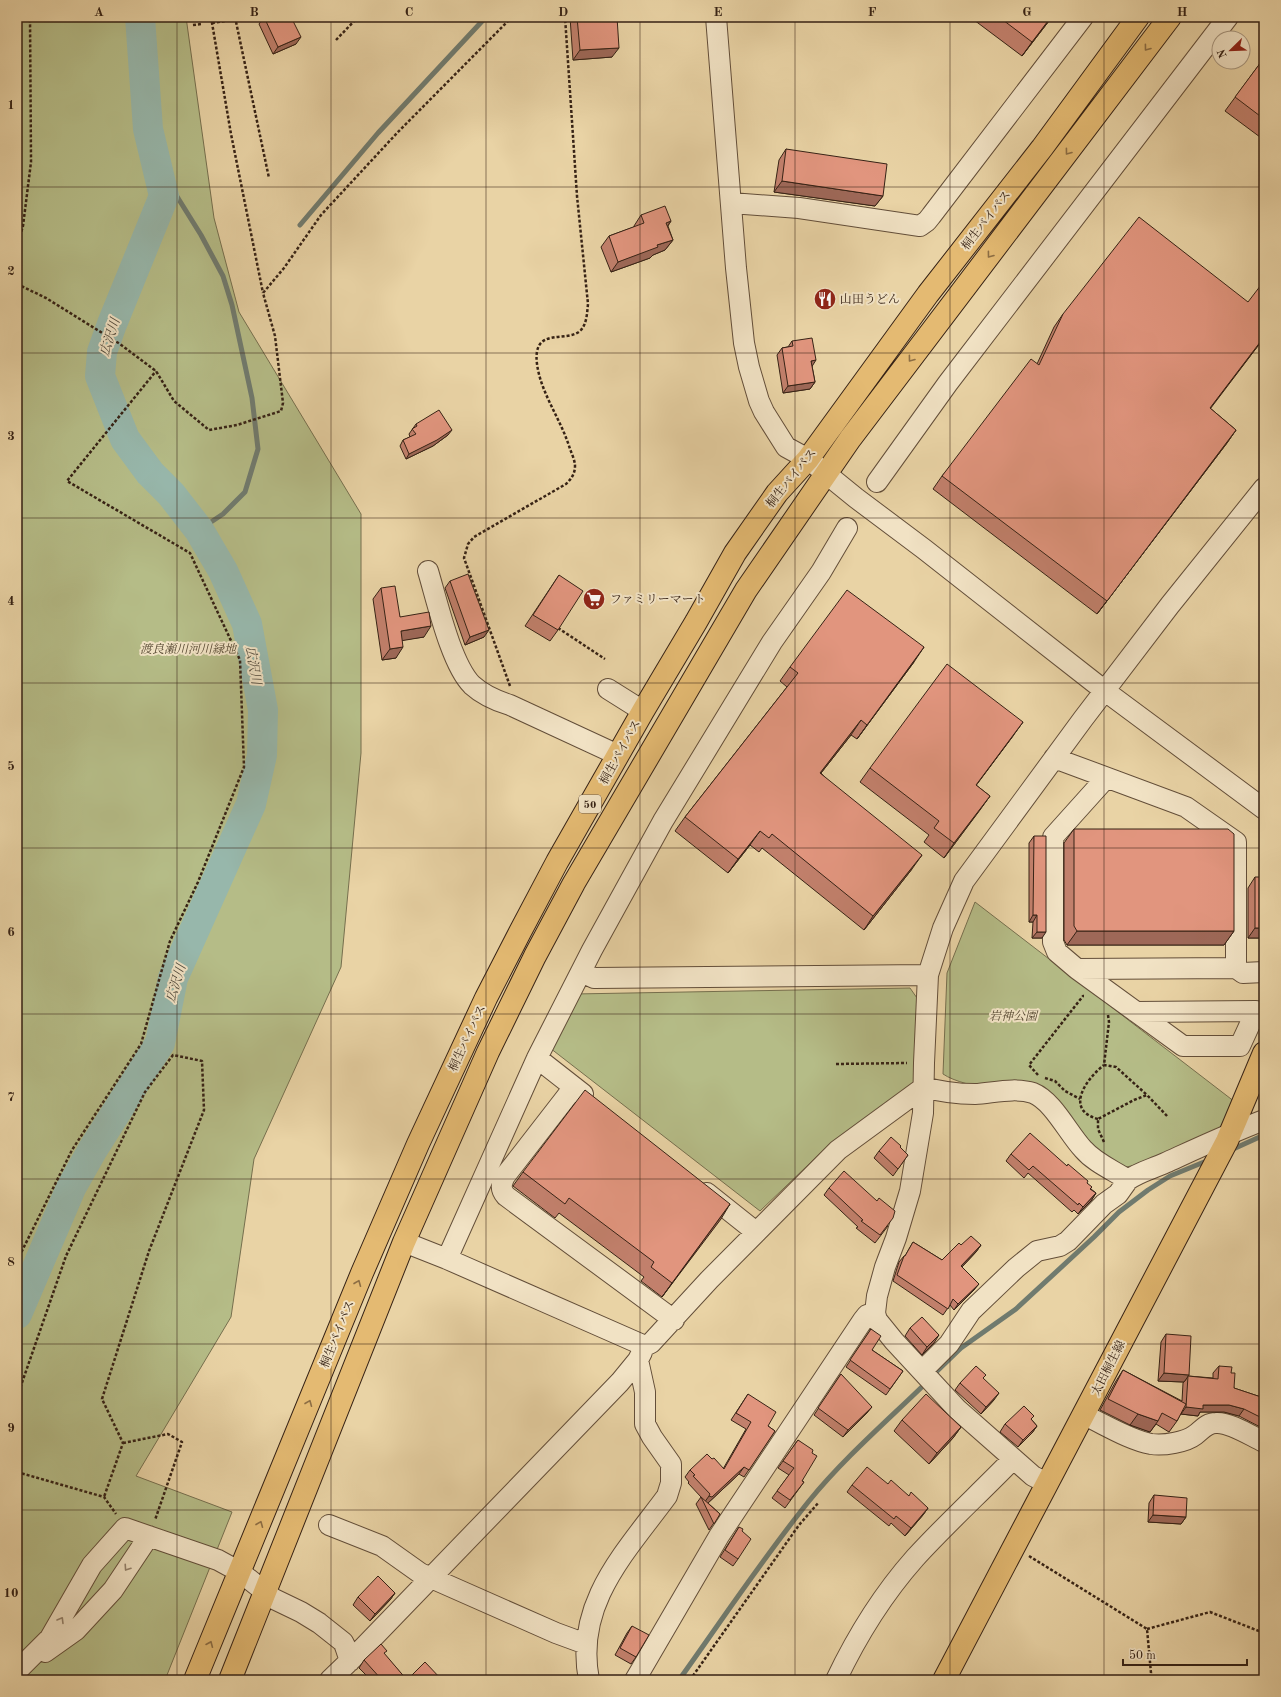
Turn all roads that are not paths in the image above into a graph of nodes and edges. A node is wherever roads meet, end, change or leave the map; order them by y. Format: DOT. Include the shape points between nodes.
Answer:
graph roads {
  1 [pos="716,17"];
  2 [pos="1083,17"];
  3 [pos="1138,17"];
  4 [pos="1170,17"];
  5 [pos="1228,17"];
  6 [pos="730,203"];
  7 [pos="808,459"];
  8 [pos="826,475"];
  9 [pos="877,482"];
  10 [pos="1264,488"];
  11 [pos="847,528"];
  12 [pos="428,571"];
  13 [pos="608,689"];
  14 [pos="1105,691"];
  15 [pos="643,711"];
  16 [pos="618,755"];
  17 [pos="1054,758"];
  18 [pos="1106,778"];
  19 [pos="1264,809"];
  20 [pos="1236,968"];
  21 [pos="1077,969"];
  22 [pos="581,972"];
  23 [pos="1264,972"];
  24 [pos="928,975"];
  25 [pos="1136,1012"];
  26 [pos="1264,1053"];
  27 [pos="538,1058"];
  28 [pos="574,1087"];
  29 [pos="924,1087"];
  30 [pos="598,1106"];
  31 [pos="1264,1120"];
  32 [pos="1229,1137"];
  33 [pos="1128,1180"];
  34 [pos="695,1184"];
  35 [pos="756,1232"];
  36 [pos="404,1242"];
  37 [pos="447,1259"];
  38 [pos="875,1313"];
  39 [pos="674,1320"];
  40 [pos="641,1353"];
  41 [pos="927,1377"];
  42 [pos="1084,1415"];
  43 [pos="1264,1442"];
  44 [pos="1013,1459"];
  45 [pos="1048,1483"];
  46 [pos="329,1525"];
  47 [pos="149,1536"];
  48 [pos="240,1572"];
  49 [pos="430,1578"];
  50 [pos="264,1592"];
  51 [pos="586,1644"];
  52 [pos="350,1660"];
  53 [pos="17,1672"];
  54 [pos="195,1680"];
  55 [pos="230,1680"];
  56 [pos="330,1680"];
  57 [pos="590,1680"];
  58 [pos="635,1680"];
  59 [pos="836,1680"];
  60 [pos="944,1680"];
  1 -- 6 [label="street"];
  2 -- 6 [label="street" via="931,216 920,226 799,208"];
  3 -- 7 [label="main road, 桐生バイパス / 50" via="1042,148 928,294"];
  4 -- 8 [label="main road, 桐生バイパス / 50, one-way" via="850,439"];
  5 -- 9 [label="street" via="948,383"];
  6 -- 7 [label="street" via="744,343 755,388 764,412 786,447"];
  7 -- 8 [label="street"];
  7 -- 15 [label="main road, 桐生バイパス / 50" via="777,493 735,553"];
  8 -- 14 [label="street" via="924,548"];
  8 -- 36 [label="main road, 桐生バイパス / 50" via="746,590 574,883 488,1052"];
  10 -- 14 [label="street"];
  11 -- 22 [label="street" via="821,572 768,648 663,821"];
  12 -- 16 [label="street" via="454,653 461,669 473,685 496,700"];
  13 -- 15 [label="street"];
  14 -- 17 [label="street"];
  14 -- 19 [label="street"];
  15 -- 16 [label="main road, 桐生バイパス / 50"];
  48 -- 16 [label="main road, 桐生バイパス / 50, one-way" via="362,1273 418,1144 486,998 557,862"];
  17 -- 18 [label="street"];
  17 -- 24 [label="street" via="964,881 943,928"];
  18 -- 20 [label="street" via="1186,808 1236,842"];
  18 -- 21 [label="street" via="1053,837 1052,942 1057,952"];
  20 -- 21 [label="street"];
  20 -- 23 [label="street" via="1243,973"];
  21 -- 25 [label="street"];
  22 -- 24 [label="street" via="594,978"];
  22 -- 27 [label="street"];
  24 -- 29 [label="street"];
  25 -- 25 [label="street" via="1183,1046 1240,1046 1256,1011"];
  26 -- 32 [label="main road, 太田桐生線"];
  27 -- 28 [label="street"];
  27 -- 37 [label="street"];
  28 -- 30 [label="street"];
  28 -- 39 [label="street" via="505,1176 502,1191"];
  29 -- 33 [label="street" via="960,1094 1007,1091 1033,1093 1044,1100 1083,1150"];
  29 -- 35 [label="street" via="838,1150"];
  29 -- 38 [label="street" via="923,1113 910,1191 885,1267"];
  31 -- 32 [label="street"];
  32 -- 33 [label="street"];
  32 -- 42 [label="main road, 太田桐生線"];
  33 -- 41 [label="street" via="1118,1194 1104,1204 1068,1241 1060,1246 1036,1251 971,1311"];
  34 -- 35 [label="street"];
  35 -- 39 [label="street"];
  36 -- 37 [label="street"];
  36 -- 50 [label="main road, 桐生バイパス / 50"];
  37 -- 40 [label="street"];
  38 -- 41 [label="street" via="882,1327"];
  38 -- 58 [label="street" via="867,1315 863,1320 719,1536"];
  39 -- 40 [label="street"];
  40 -- 49 [label="street" via="620,1382"];
  40 -- 51 [label="street" via="645,1424 671,1464 671,1483 667,1496 610,1574 598,1596 590,1619"];
  41 -- 44 [label="street" via="957,1409"];
  42 -- 43 [label="street" via="1134,1439 1152,1444 1185,1441 1205,1426 1216,1422 1227,1424"];
  42 -- 45 [label="main road, 太田桐生線"];
  44 -- 45 [label="street" via="1033,1476"];
  44 -- 59 [label="street" via="915,1559 876,1610 849,1653"];
  45 -- 60 [label="main road, 太田桐生線"];
  46 -- 49 [label="street" via="382,1546"];
  47 -- 48 [label="street" via="218,1560"];
  47 -- 53 [label="street, one-way" via="113,1590 76,1630"];
  53 -- 47 [label="street, one-way" via="50,1638 92,1565 125,1528"];
  48 -- 50 [label="street"];
  54 -- 48 [label="main road, 桐生バイパス / 50, one-way"];
  49 -- 51 [label="street"];
  49 -- 52 [label="street"];
  50 -- 52 [label="street" via="320,1623 343,1642"];
  50 -- 55 [label="main road, 桐生バイパス / 50"];
  51 -- 57 [label="street"];
  52 -- 56 [label="street"];
}
